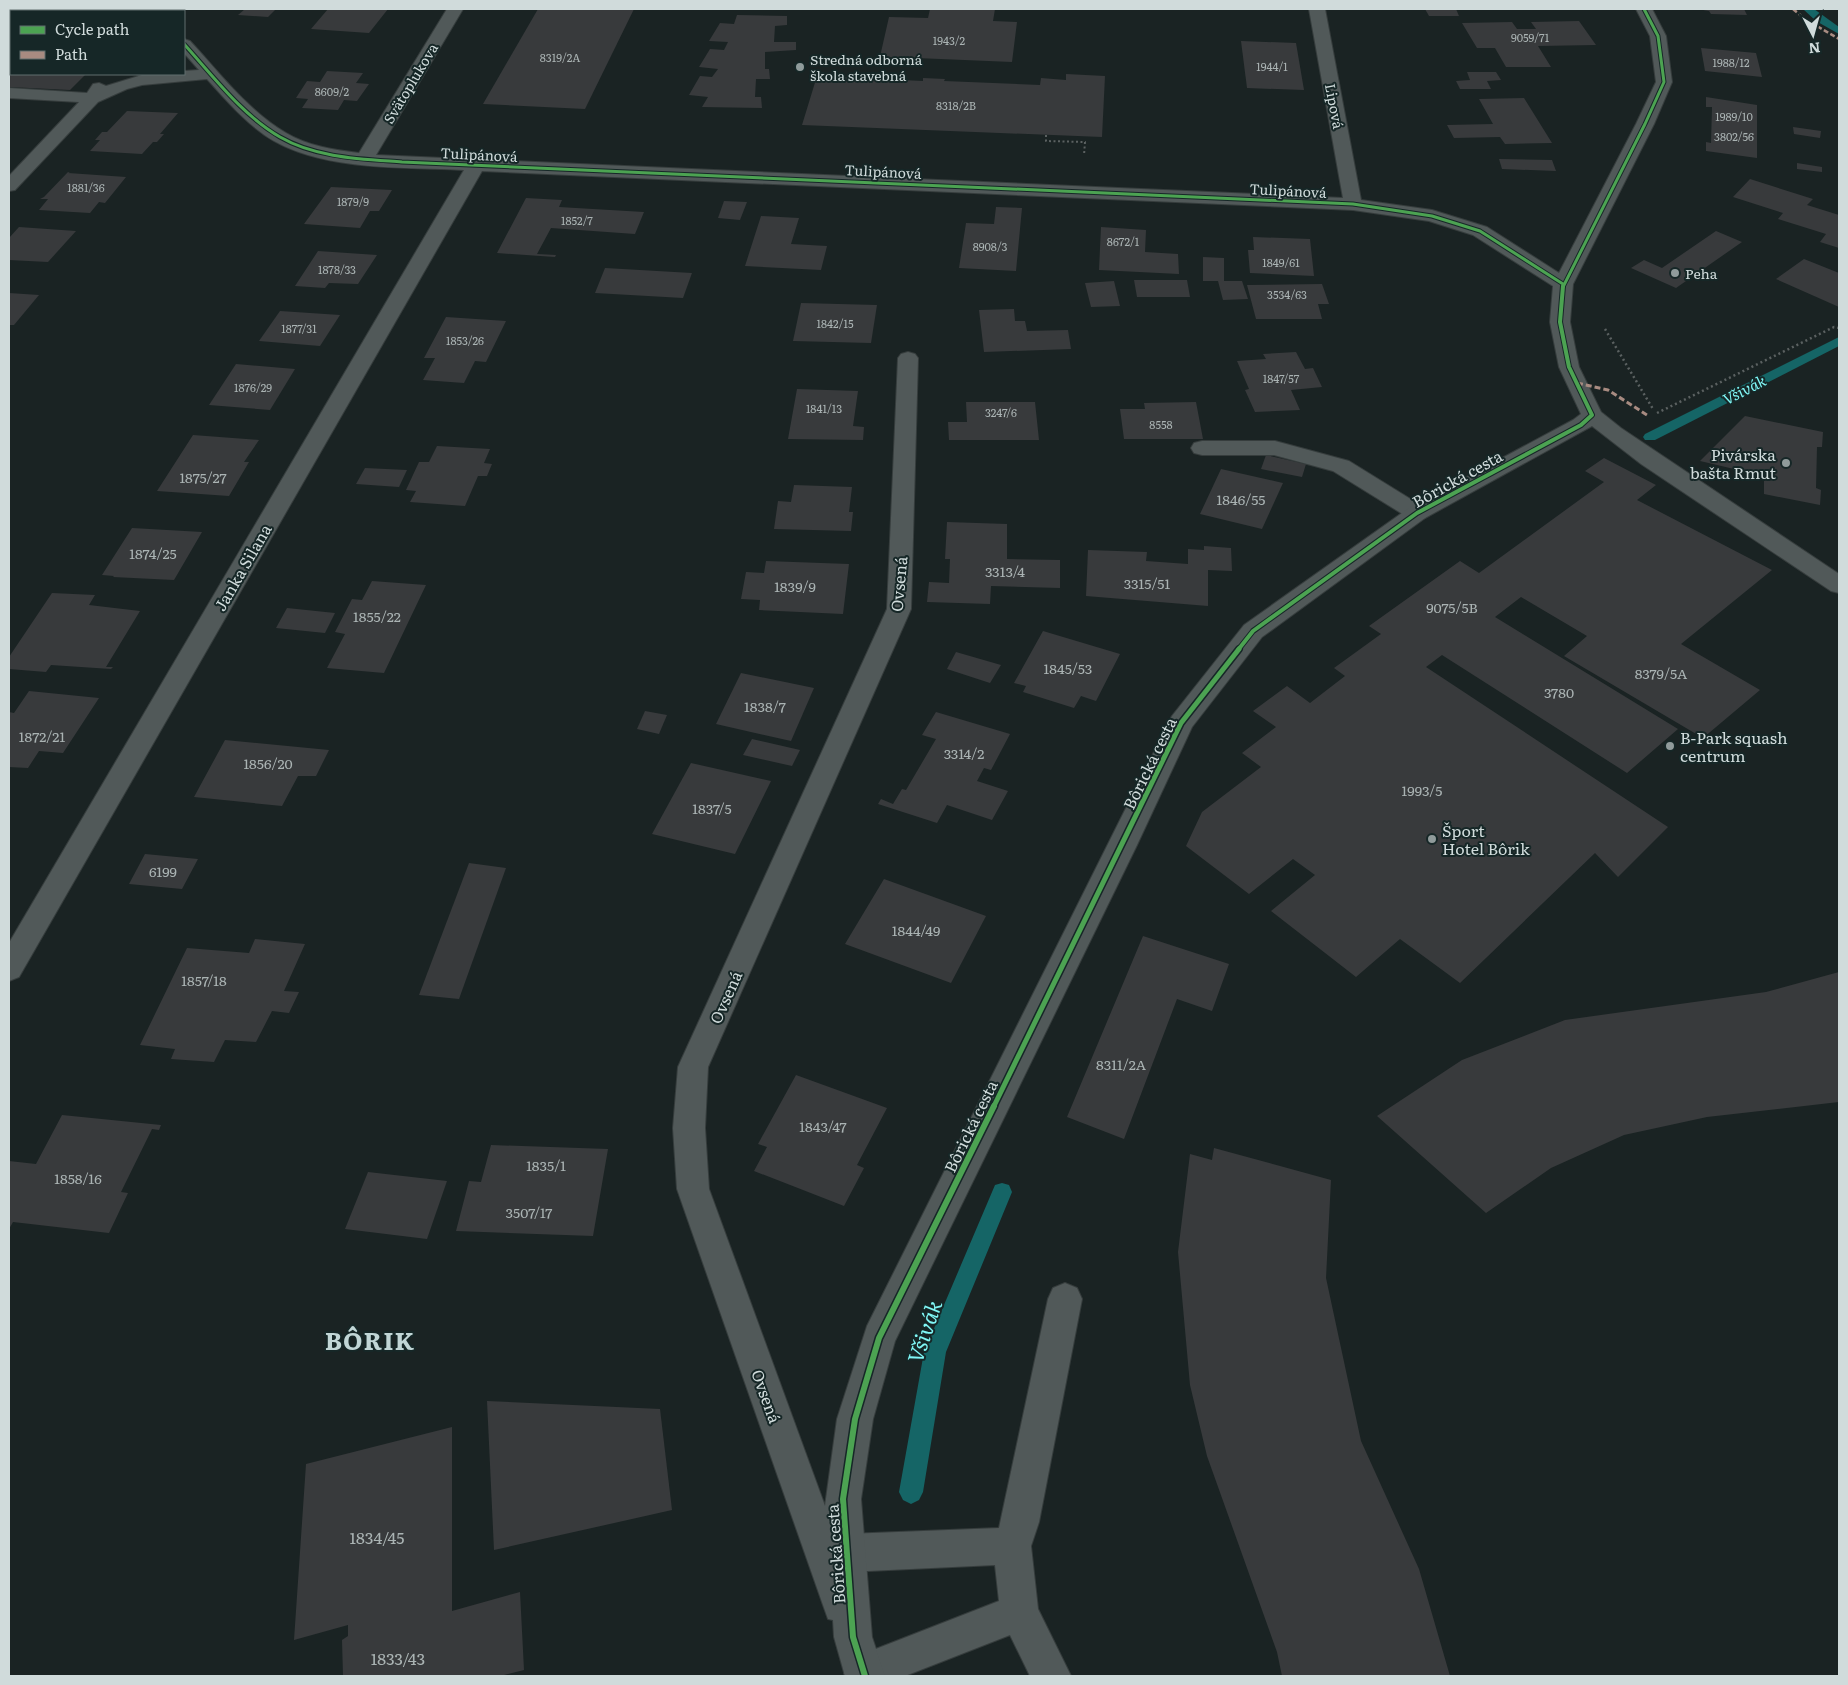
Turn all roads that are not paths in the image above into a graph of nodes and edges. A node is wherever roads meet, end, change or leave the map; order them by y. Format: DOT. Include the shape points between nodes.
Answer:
graph roads {
  1 [pos="455,9"];
  2 [pos="1317,9"];
  3 [pos="1644,9"];
  4 [pos="185,45"];
  5 [pos="212,74"];
  6 [pos="108,75"];
  7 [pos="9,93"];
  8 [pos="92,98"];
  9 [pos="365,158"];
  10 [pos="476,165"];
  11 [pos="9,186"];
  12 [pos="1353,204"];
  13 [pos="1563,284"];
  14 [pos="908,358"];
  15 [pos="1592,415"];
  16 [pos="1202,448"];
  17 [pos="1417,513"];
  18 [pos="1839,585"];
  19 [pos="9,968"];
  20 [pos="1065,1299"];
  21 [pos="1012,1546"];
  22 [pos="847,1553"];
  23 [pos="1019,1612"];
  24 [pos="853,1637"];
  25 [pos="865,1675"];
  26 [pos="1052,1676"];
  1 -- 9 [label="street, Svätoplukova"];
  2 -- 12 [label="street, Lipová"];
  3 -- 13 [label="street" via="1658,36 1664,82"];
  4 -- 5 [label="street, Tulipánová"];
  5 -- 8 [label="street" via="142,80"];
  5 -- 9 [label="street, Tulipánová" via="253,116 280,137 315,151"];
  6 -- 8 [label="street"];
  7 -- 8 [label="street"];
  8 -- 11 [label="street"];
  9 -- 10 [label="street, Tulipánová"];
  10 -- 12 [label="street, Tulipánová"];
  10 -- 19 [label="street, Janka Silana"];
  12 -- 13 [label="street, Tulipánová" via="1432,216 1480,231"];
  13 -- 15 [label="street" via="1560,322 1569,367"];
  14 -- 24 [label="street, Ovsená" via="899,610 693,1067 689,1128 692,1189"];
  15 -- 17 [label="street, Bôrická cesta" via="1581,425"];
  15 -- 18 [label="street" via="1649,459"];
  16 -- 17 [label="street" via="1275,448 1341,466"];
  17 -- 22 [label="street, Bôrická cesta" via="1253,631 1181,722 1123,846 879,1338 855,1419 844,1499"];
  20 -- 21 [label="street" via="1020,1522"];
  21 -- 22 [label="street"];
  21 -- 23 [label="street"];
  22 -- 24 [label="street, Bôrická cesta"];
  23 -- 25 [label="street"];
  23 -- 26 [label="street"];
  24 -- 25 [label="street, Bôrická cesta"];
}
